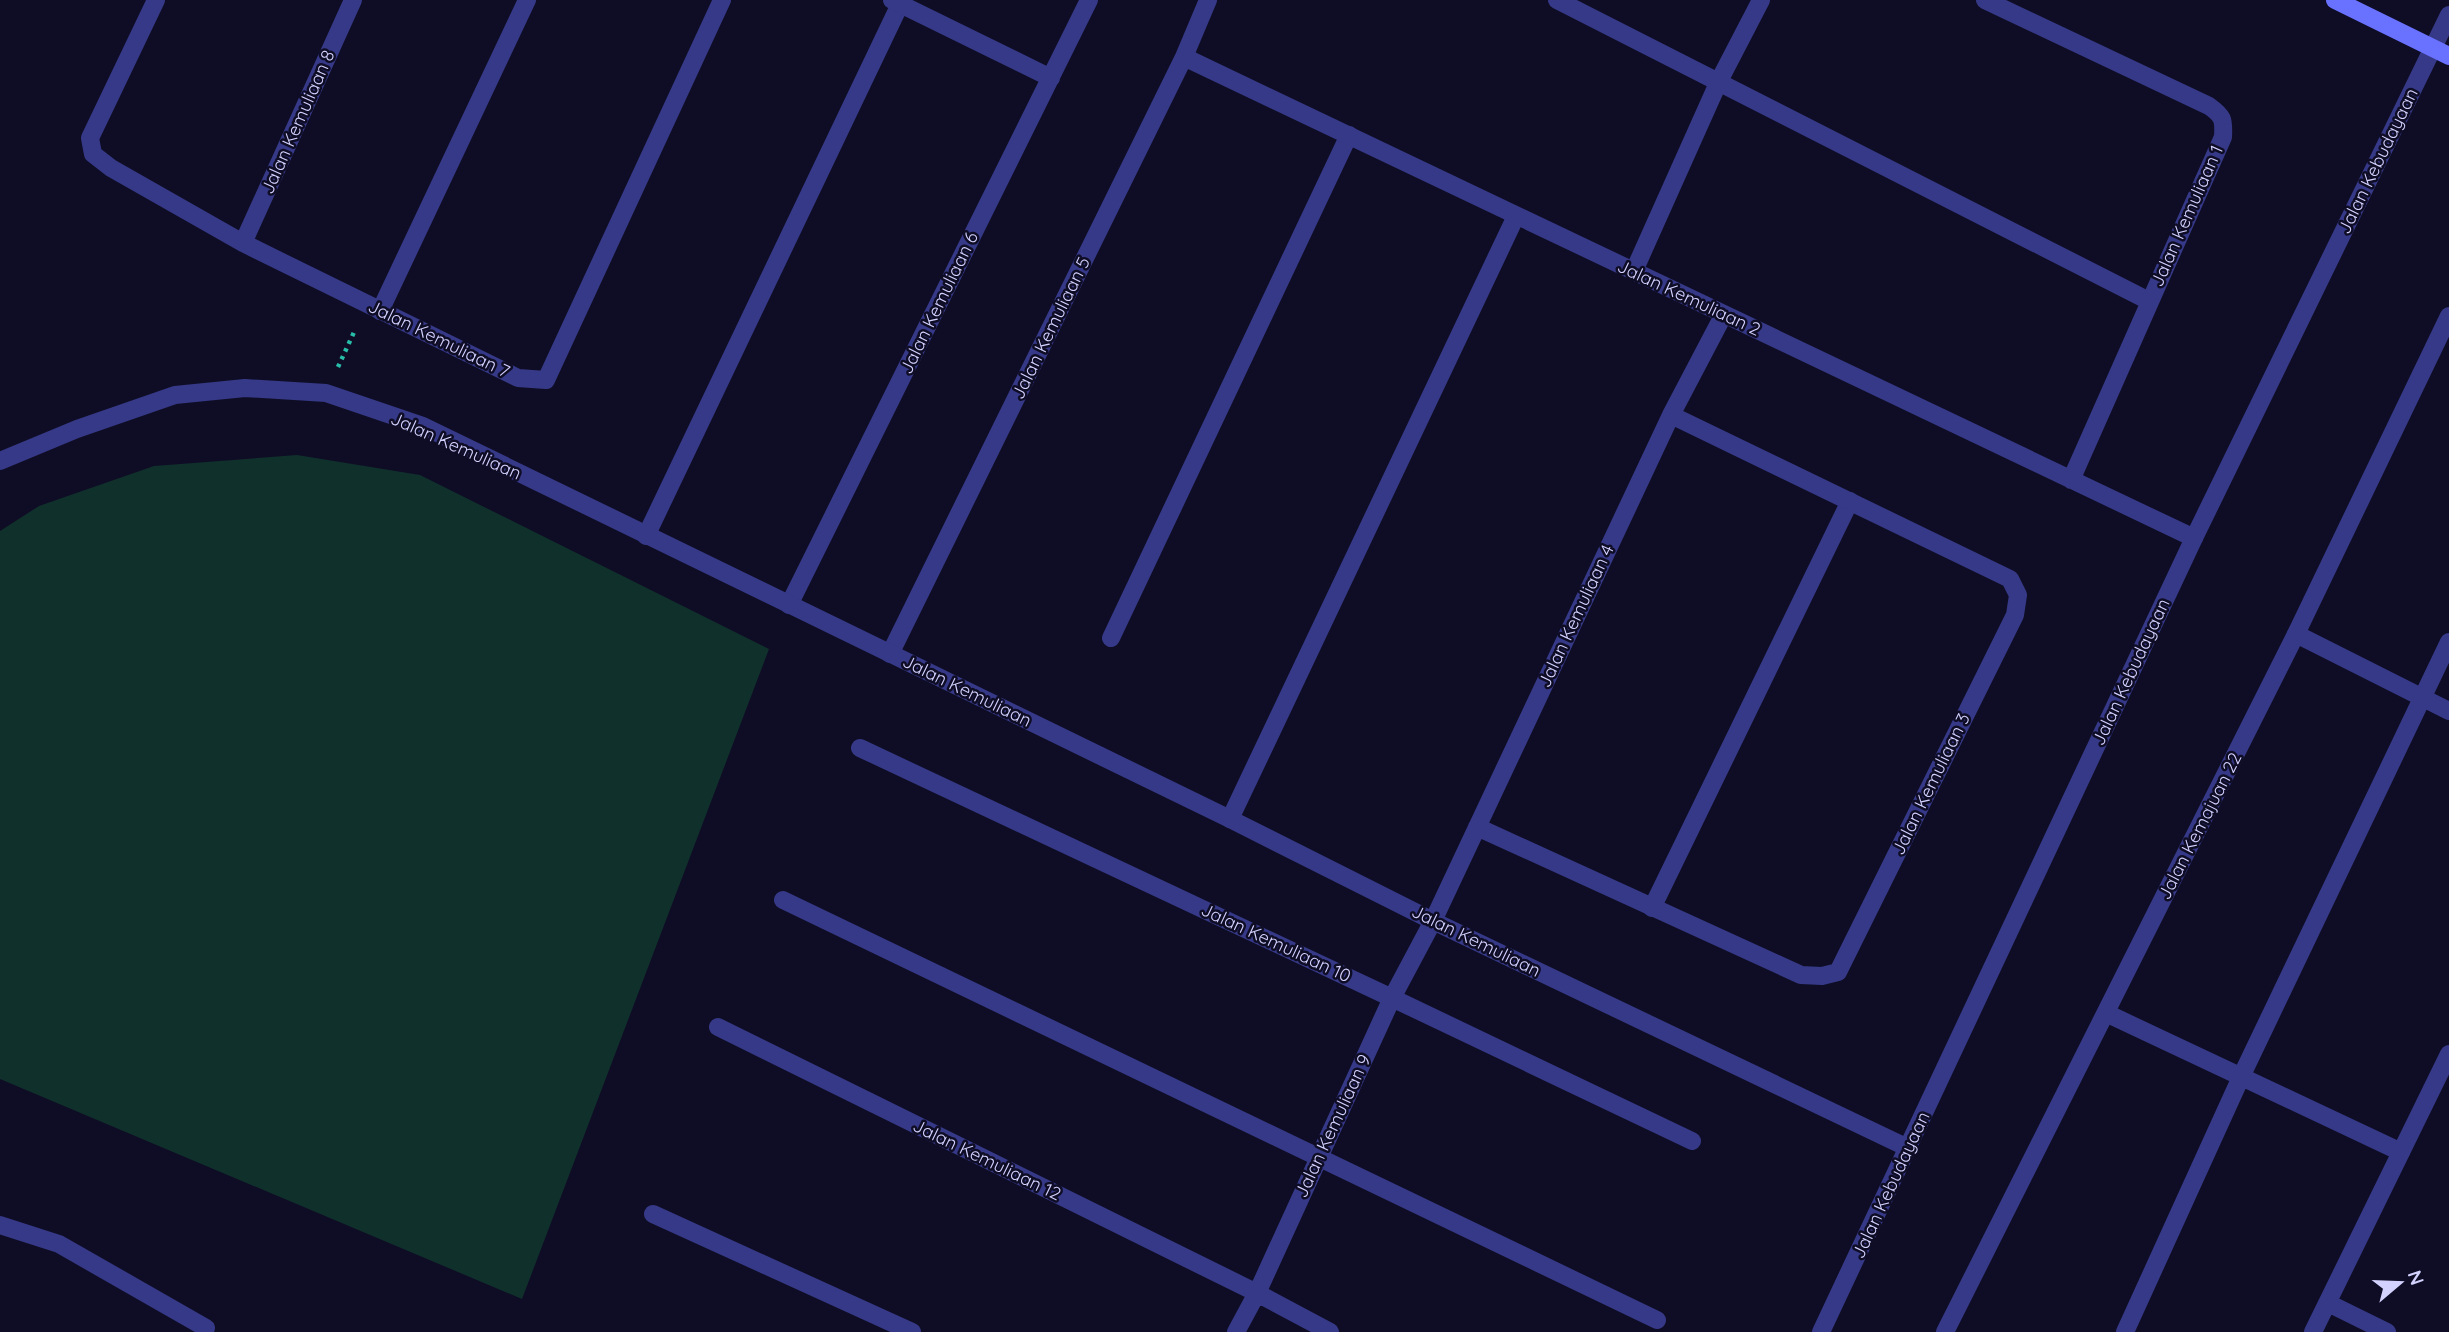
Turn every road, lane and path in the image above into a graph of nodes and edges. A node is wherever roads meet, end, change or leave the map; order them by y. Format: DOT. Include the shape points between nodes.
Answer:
graph roads {
  1 [pos="156,0"];
  2 [pos="353,0"];
  3 [pos="527,0"];
  4 [pos="722,0"];
  5 [pos="1088,0"];
  6 [pos="1208,0"];
  7 [pos="1557,0"];
  8 [pos="1761,0"];
  9 [pos="1985,0"];
  10 [pos="2335,0"];
  11 [pos="898,1"];
  12 [pos="2449,15"];
  13 [pos="2441,52"];
  14 [pos="1184,57"];
  15 [pos="1051,78"];
  16 [pos="1719,81"];
  17 [pos="1349,135"];
  18 [pos="1516,216"];
  19 [pos="243,243"];
  20 [pos="1634,271"];
  21 [pos="2149,301"];
  22 [pos="380,311"];
  23 [pos="1724,314"];
  24 [pos="2449,316"];
  25 [pos="357,325"];
  26 [pos="344,354"];
  27 [pos="1671,415"];
  28 [pos="0,461"];
  29 [pos="2071,480"];
  30 [pos="1850,501"];
  31 [pos="646,536"];
  32 [pos="2194,538"];
  33 [pos="789,605"];
  34 [pos="2296,634"];
  35 [pos="1111,638"];
  36 [pos="2449,642"];
  37 [pos="890,654"];
  38 [pos="2422,697"];
  39 [pos="2449,710"];
  40 [pos="860,748"];
  41 [pos="1230,819"];
  42 [pos="1477,827"];
  43 [pos="783,900"];
  44 [pos="1652,908"];
  45 [pos="1433,921"];
  46 [pos="1392,998"];
  47 [pos="2106,1013"];
  48 [pos="718,1027"];
  49 [pos="2449,1054"];
  50 [pos="2241,1077"];
  51 [pos="1692,1141"];
  52 [pos="1908,1148"];
  53 [pos="2401,1152"];
  54 [pos="1319,1157"];
  55 [pos="653,1214"];
  56 [pos="0,1225"];
  57 [pos="1257,1293"];
  58 [pos="2328,1303"];
  59 [pos="1657,1320"];
  60 [pos="205,1328"];
  61 [pos="912,1332"];
  62 [pos="1236,1332"];
  63 [pos="1330,1332"];
  64 [pos="1821,1332"];
  65 [pos="1945,1332"];
  66 [pos="2125,1332"];
  67 [pos="2313,1332"];
  68 [pos="2387,1332"];
  1 -- 19 [label="street, Jalan Kemuliaan 7" via="90,138 93,154"];
  2 -- 19 [label="street, Jalan Kemuliaan 8"];
  3 -- 22 [label="street"];
  4 -- 22 [label="street, Jalan Kemuliaan 7" via="547,380 518,378"];
  5 -- 15 [label="street, Jalan Kemuliaan 6"];
  6 -- 14 [label="street, Jalan Kemuliaan 5"];
  7 -- 16 [label="street"];
  8 -- 16 [label="street"];
  9 -- 21 [label="street, Jalan Kemuliaan 1" via="2221,115 2223,137"];
  10 -- 13 [label="main road"];
  11 -- 15 [label="street"];
  11 -- 31 [label="street"];
  12 -- 13 [label="street, Jalan Kebudayaan"];
  13 -- 32 [label="street, Jalan Kebudayaan"];
  14 -- 17 [label="street, Jalan Kemuliaan 2"];
  14 -- 37 [label="street, Jalan Kemuliaan 5"];
  15 -- 33 [label="street, Jalan Kemuliaan 6"];
  16 -- 20 [label="street"];
  16 -- 21 [label="street"];
  17 -- 18 [label="street, Jalan Kemuliaan 2"];
  17 -- 35 [label="street"];
  18 -- 20 [label="street, Jalan Kemuliaan 2"];
  18 -- 41 [label="street"];
  19 -- 22 [label="street, Jalan Kemuliaan 7"];
  20 -- 23 [label="street, Jalan Kemuliaan 2"];
  21 -- 29 [label="street, Jalan Kemuliaan 1"];
  23 -- 27 [label="street, Jalan Kemuliaan 4"];
  23 -- 29 [label="street, Jalan Kemuliaan 2"];
  24 -- 34 [label="street, Jalan Kemajuan 22"];
  25 -- 26 [label="path"];
  27 -- 30 [label="street, Jalan Kemuliaan 3"];
  27 -- 42 [label="street, Jalan Kemuliaan 4"];
  28 -- 31 [label="street, Jalan Kemuliaan" via="175,396 245,388 326,393 423,426"];
  29 -- 32 [label="street, Jalan Kemuliaan 2"];
  30 -- 44 [label="street"];
  30 -- 44 [label="street, Jalan Kemuliaan 3" via="2010,579 2018,595 2015,615 1838,972 1801,975"];
  31 -- 33 [label="street, Jalan Kemuliaan"];
  32 -- 52 [label="street, Jalan Kebudayaan"];
  33 -- 37 [label="street, Jalan Kemuliaan"];
  34 -- 38 [label="street"];
  34 -- 47 [label="street, Jalan Kemajuan 22"];
  36 -- 38 [label="street"];
  37 -- 41 [label="street, Jalan Kemuliaan"];
  38 -- 39 [label="street"];
  38 -- 50 [label="street"];
  40 -- 46 [label="street, Jalan Kemuliaan 10"];
  41 -- 45 [label="street, Jalan Kemuliaan"];
  42 -- 44 [label="street, Jalan Kemuliaan 3"];
  42 -- 45 [label="street, Jalan Kemuliaan 4"];
  43 -- 54 [label="street"];
  45 -- 46 [label="street, Jalan Kemuliaan 9"];
  45 -- 52 [label="street, Jalan Kemuliaan"];
  46 -- 51 [label="street, Jalan Kemuliaan 10"];
  46 -- 54 [label="street, Jalan Kemuliaan 9"];
  47 -- 50 [label="street"];
  47 -- 65 [label="street, Jalan Kemajuan 22"];
  48 -- 57 [label="street, Jalan Kemuliaan 12"];
  49 -- 53 [label="street"];
  50 -- 53 [label="street"];
  50 -- 66 [label="street"];
  52 -- 64 [label="street, Jalan Kebudayaan"];
  53 -- 58 [label="street"];
  54 -- 57 [label="street, Jalan Kemuliaan 9"];
  54 -- 59 [label="street"];
  55 -- 61 [label="street"];
  56 -- 60 [label="street" via="59,1244"];
  57 -- 62 [label="street, Jalan Kemuliaan 9"];
  57 -- 63 [label="street, Jalan Kemuliaan 12"];
  58 -- 67 [label="street"];
  58 -- 68 [label="street"];
}
